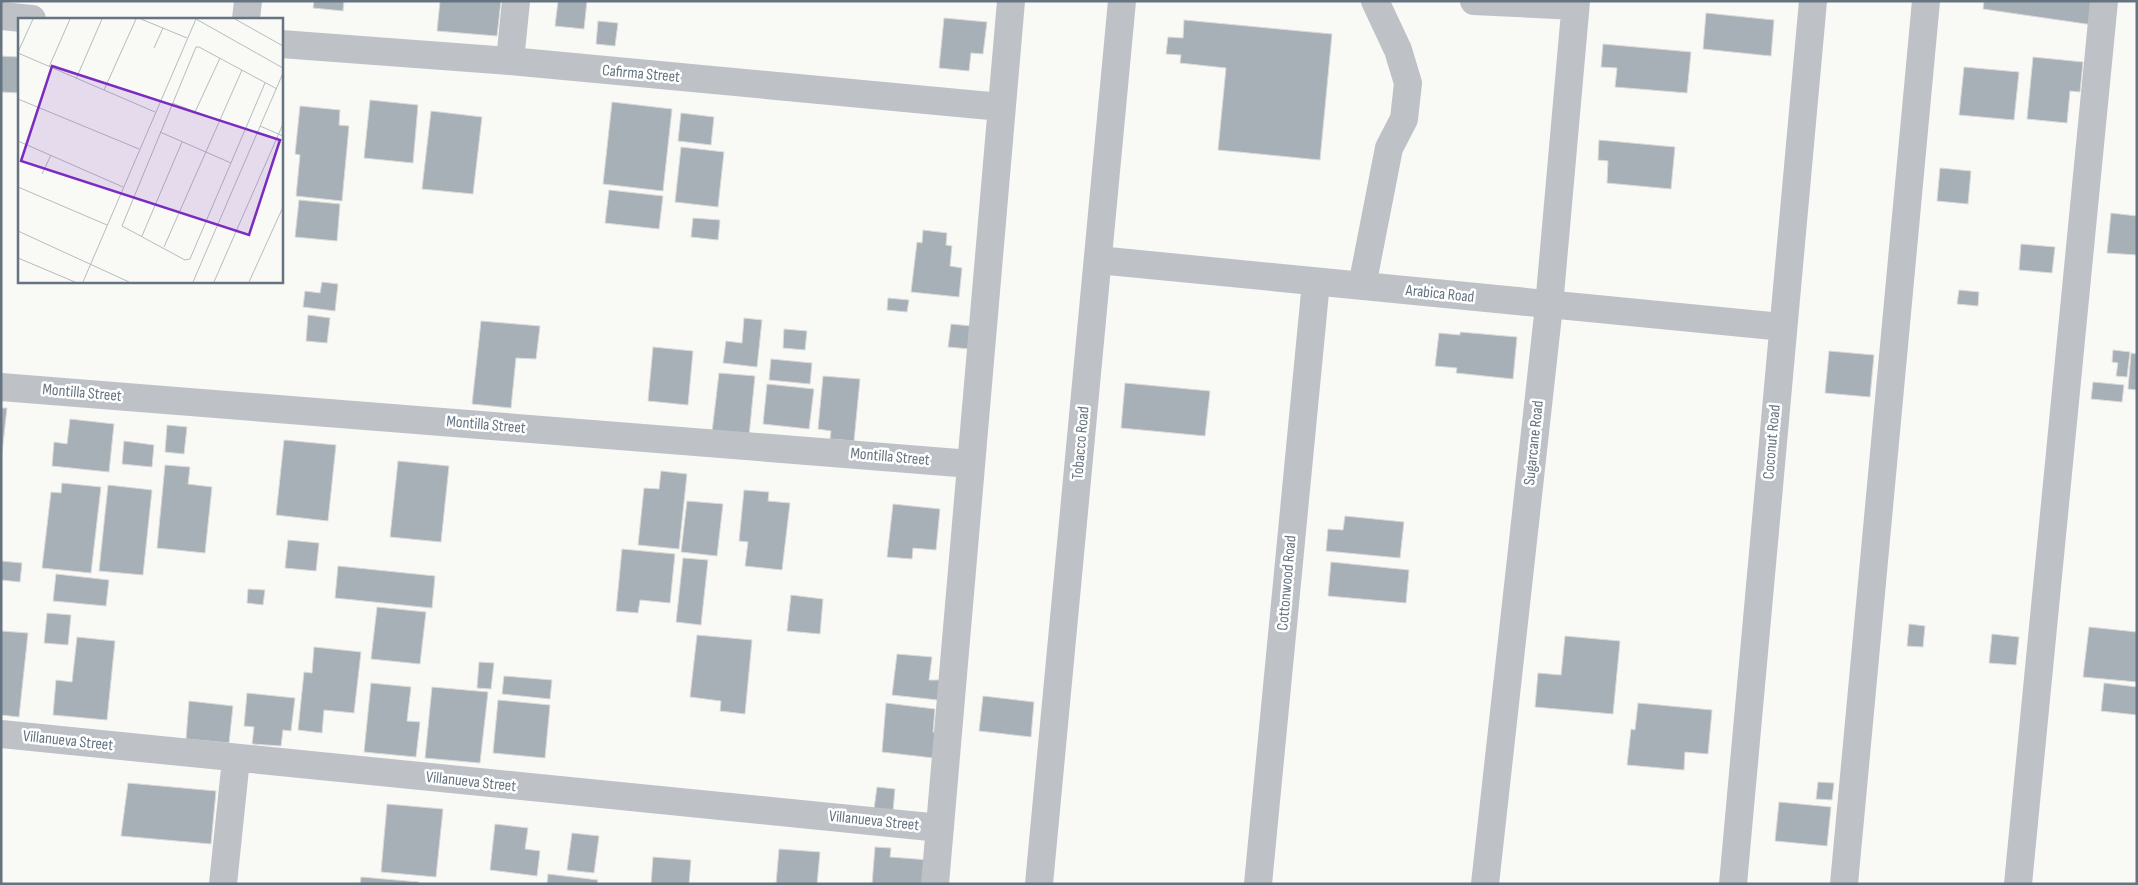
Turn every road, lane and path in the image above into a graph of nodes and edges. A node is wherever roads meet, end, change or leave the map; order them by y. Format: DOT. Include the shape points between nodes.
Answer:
graph roads {
  1 [pos="248,1"];
  2 [pos="516,1"];
  3 [pos="1011,1"];
  4 [pos="1122,1"];
  5 [pos="1375,1"];
  6 [pos="1474,1"];
  7 [pos="1812,1"];
  8 [pos="1926,1"];
  9 [pos="2104,1"];
  10 [pos="1576,4"];
  11 [pos="1,16"];
  12 [pos="22,18"];
  13 [pos="246,18"];
  14 [pos="282,44"];
  15 [pos="510,61"];
  16 [pos="1001,107"];
  17 [pos="1098,260"];
  18 [pos="1316,282"];
  19 [pos="1362,286"];
  20 [pos="1549,306"];
  21 [pos="1782,327"];
  22 [pos="1,387"];
  23 [pos="971,464"];
  24 [pos="1,734"];
  25 [pos="236,759"];
  26 [pos="940,828"];
  27 [pos="223,884"];
  28 [pos="935,884"];
  29 [pos="1039,884"];
  30 [pos="1258,884"];
  31 [pos="1485,884"];
  32 [pos="1733,884"];
  33 [pos="1844,884"];
  34 [pos="2018,884"];
  1 -- 13 [label="street"];
  2 -- 15 [label="street"];
  3 -- 16 [label="street"];
  4 -- 17 [label="street, Tobacco Road"];
  5 -- 19 [label="street" via="1398,50 1408,83 1404,118 1389,148"];
  6 -- 10 [label="street"];
  7 -- 21 [label="street, Coconut Road"];
  8 -- 33 [label="street"];
  9 -- 34 [label="street"];
  10 -- 20 [label="street, Sugarcane Road"];
  11 -- 12 [label="street"];
  14 -- 15 [label="street, Cafirma Street"];
  15 -- 16 [label="street, Cafirma Street"];
  16 -- 23 [label="street"];
  17 -- 18 [label="street, Arabica Road"];
  17 -- 29 [label="street, Tobacco Road"];
  18 -- 19 [label="street, Arabica Road"];
  18 -- 30 [label="street, Cottonwood Road"];
  19 -- 20 [label="street, Arabica Road"];
  20 -- 21 [label="street, Arabica Road"];
  20 -- 31 [label="street, Sugarcane Road"];
  21 -- 32 [label="street, Coconut Road"];
  22 -- 23 [label="street, Montilla Street"];
  23 -- 26 [label="street"];
  24 -- 25 [label="street, Villanueva Street"];
  25 -- 26 [label="street, Villanueva Street"];
  25 -- 27 [label="street"];
  26 -- 28 [label="street"];
}
